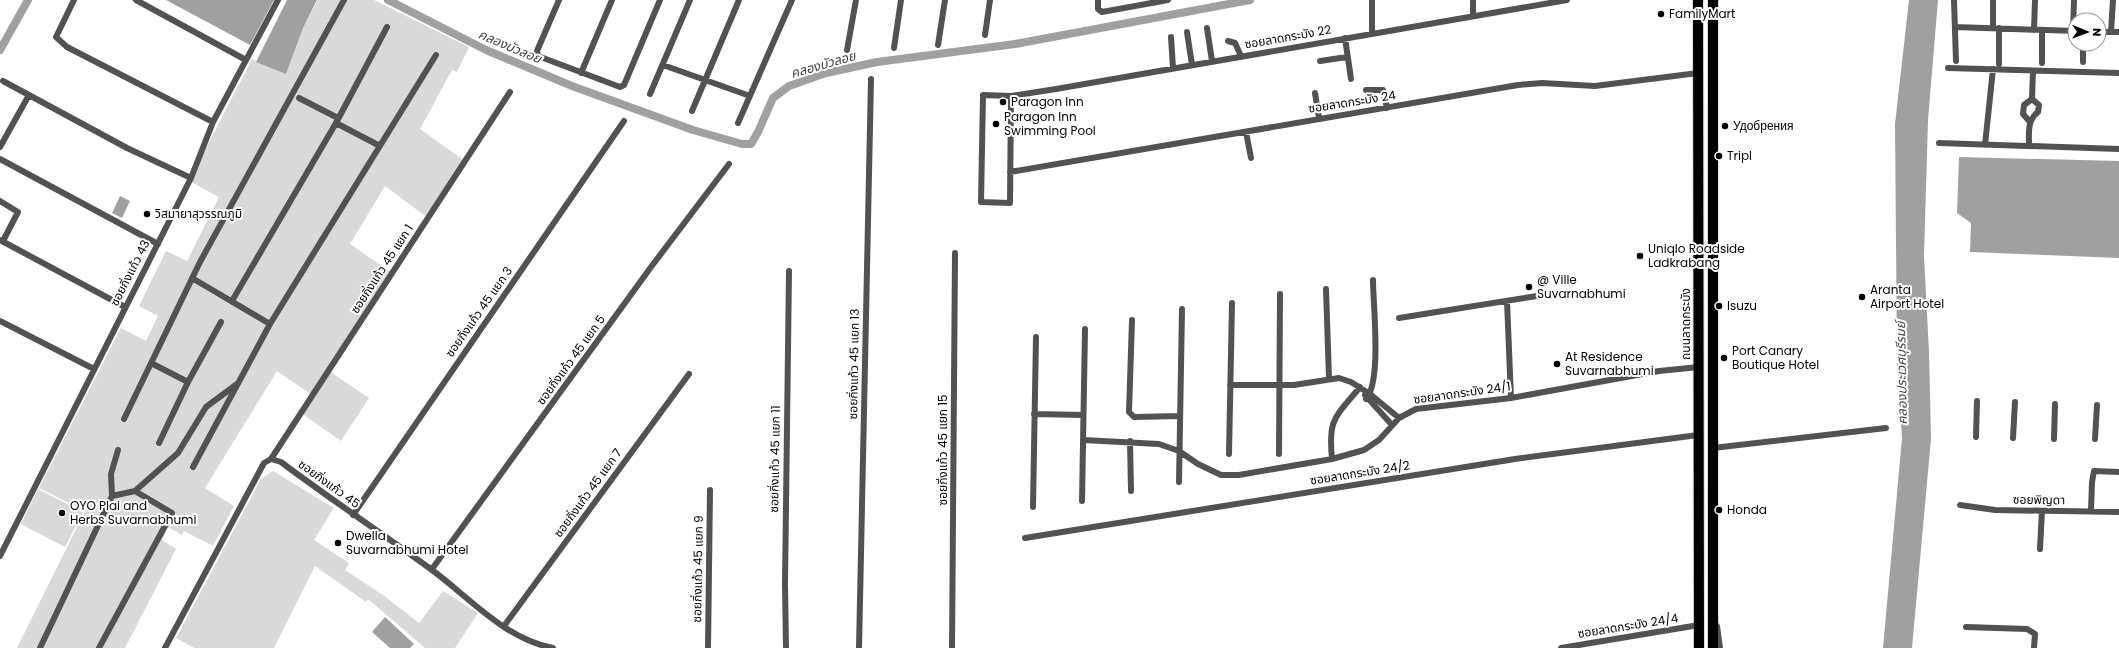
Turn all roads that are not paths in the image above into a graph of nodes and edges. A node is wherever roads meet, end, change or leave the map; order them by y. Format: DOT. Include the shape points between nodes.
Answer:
graph roads {
  1 [pos="74,0"];
  2 [pos="136,0"];
  3 [pos="278,0"];
  4 [pos="344,0"];
  5 [pos="559,0"];
  6 [pos="612,0"];
  7 [pos="660,0"];
  8 [pos="690,0"];
  9 [pos="739,0"];
  10 [pos="792,0"];
  11 [pos="856,0"];
  12 [pos="901,0"];
  13 [pos="945,0"];
  14 [pos="990,0"];
  15 [pos="1098,0"];
  16 [pos="1164,0"];
  17 [pos="1372,0"];
  18 [pos="1474,0"];
  19 [pos="1567,0"];
  20 [pos="1698,0"];
  21 [pos="1713,0"];
  22 [pos="1954,0"];
  23 [pos="1993,0"];
  24 [pos="2035,0"];
  25 [pos="2074,0"];
  26 [pos="2112,0"];
  27 [pos="2074,12"];
  28 [pos="1473,16"];
  29 [pos="387,27"];
  30 [pos="1207,28"];
  31 [pos="1955,28"];
  32 [pos="1996,28"];
  33 [pos="2034,30"];
  34 [pos="2042,30"];
  35 [pos="2067,31"];
  36 [pos="1187,32"];
  37 [pos="2107,32"];
  38 [pos="2112,32"];
  39 [pos="2119,32"];
  40 [pos="1372,34"];
  41 [pos="985,35"];
  42 [pos="1171,37"];
  43 [pos="1345,38"];
  44 [pos="1228,41"];
  45 [pos="938,46"];
  46 [pos="894,48"];
  47 [pos="847,50"];
  48 [pos="2083,52"];
  49 [pos="436,55"];
  50 [pos="1241,56"];
  51 [pos="1347,57"];
  52 [pos="246,60"];
  53 [pos="1320,61"];
  54 [pos="1956,61"];
  55 [pos="1212,62"];
  56 [pos="2083,62"];
  57 [pos="2042,63"];
  58 [pos="1999,64"];
  59 [pos="663,65"];
  60 [pos="1192,65"];
  61 [pos="1173,68"];
  62 [pos="1948,68"];
  63 [pos="1993,69"];
  64 [pos="2033,71"];
  65 [pos="581,73"];
  66 [pos="1698,73"];
  67 [pos="2119,73"];
  68 [pos="871,79"];
  69 [pos="1351,79"];
  70 [pos="705,80"];
  71 [pos="3,81"];
  72 [pos="1366,90"];
  73 [pos="510,92"];
  74 [pos="1315,93"];
  75 [pos="650,94"];
  76 [pos="29,95"];
  77 [pos="750,96"];
  78 [pos="1011,96"];
  79 [pos="299,98"];
  80 [pos="2032,99"];
  81 [pos="1386,108"];
  82 [pos="692,111"];
  83 [pos="1319,118"];
  84 [pos="337,121"];
  85 [pos="624,121"];
  86 [pos="213,122"];
  87 [pos="2030,122"];
  88 [pos="738,123"];
  89 [pos="1246,132"];
  90 [pos="1939,143"];
  91 [pos="1985,145"];
  92 [pos="380,146"];
  93 [pos="2029,146"];
  94 [pos="0,147"];
  95 [pos="2119,149"];
  96 [pos="1251,158"];
  97 [pos="0,159"];
  98 [pos="729,164"];
  99 [pos="1010,172"];
  100 [pos="191,178"];
  101 [pos="0,201"];
  102 [pos="1,240"];
  103 [pos="158,244"];
  104 [pos="955,253"];
  105 [pos="789,271"];
  106 [pos="192,278"];
  107 [pos="1372,280"];
  108 [pos="1326,289"];
  109 [pos="1280,294"];
  110 [pos="1537,296"];
  111 [pos="232,301"];
  112 [pos="1506,301"];
  113 [pos="1232,303"];
  114 [pos="125,307"];
  115 [pos="1182,309"];
  116 [pos="1399,318"];
  117 [pos="1132,320"];
  118 [pos="0,321"];
  119 [pos="221,322"];
  120 [pos="270,324"];
  121 [pos="1084,329"];
  122 [pos="1036,337"];
  123 [pos="151,363"];
  124 [pos="1699,367"];
  125 [pos="94,369"];
  126 [pos="689,374"];
  127 [pos="1329,378"];
  128 [pos="188,382"];
  129 [pos="238,383"];
  130 [pos="1230,385"];
  131 [pos="1279,385"];
  132 [pos="1361,389"];
  133 [pos="1368,396"];
  134 [pos="1511,398"];
  135 [pos="1977,401"];
  136 [pos="2015,402"];
  137 [pos="2055,404"];
  138 [pos="2097,405"];
  139 [pos="1034,414"];
  140 [pos="1083,415"];
  141 [pos="1180,416"];
  142 [pos="1399,418"];
  143 [pos="124,419"];
  144 [pos="1392,425"];
  145 [pos="1886,428"];
  146 [pos="1698,435"];
  147 [pos="1976,437"];
  148 [pos="2013,438"];
  149 [pos="2054,439"];
  150 [pos="2095,439"];
  151 [pos="1083,440"];
  152 [pos="1130,441"];
  153 [pos="159,444"];
  154 [pos="1713,448"];
  155 [pos="118,450"];
  156 [pos="1179,451"];
  157 [pos="1229,454"];
  158 [pos="1279,454"];
  159 [pos="271,459"];
  160 [pos="1332,459"];
  161 [pos="193,467"];
  162 [pos="2119,472"];
  163 [pos="1179,482"];
  164 [pos="710,490"];
  165 [pos="135,491"];
  166 [pos="1131,491"];
  167 [pos="112,496"];
  168 [pos="1082,501"];
  169 [pos="1960,505"];
  170 [pos="1033,507"];
  171 [pos="2042,511"];
  172 [pos="2091,512"];
  173 [pos="2119,512"];
  174 [pos="353,515"];
  175 [pos="1025,538"];
  176 [pos="2040,549"];
  177 [pos="0,556"];
  178 [pos="1713,563"];
  179 [pos="1698,564"];
  180 [pos="432,569"];
  181 [pos="1713,598"];
  182 [pos="1699,625"];
  183 [pos="504,626"];
  184 [pos="1966,627"];
  185 [pos="40,648"];
  186 [pos="99,648"];
  187 [pos="165,648"];
  188 [pos="553,648"];
  189 [pos="708,648"];
  190 [pos="786,648"];
  191 [pos="859,648"];
  192 [pos="952,648"];
  193 [pos="1561,648"];
  194 [pos="1699,648"];
  195 [pos="1713,648"];
  196 [pos="1720,648"];
  197 [pos="2034,648"];
  1 -- 86 [label="street" via="56,37 67,47"];
  2 -- 52 [label="street"];
  3 -- 52 [label="street, ซอยกิ่งแก้ว 43"];
  4 -- 106 [label="street"];
  5 -- 65 [label="street" via="537,54"];
  6 -- 65 [label="street"];
  7 -- 65 [label="street" via="624,85 618,87"];
  8 -- 59 [label="street"];
  9 -- 70 [label="street"];
  10 -- 77 [label="street"];
  11 -- 47 [label="street"];
  12 -- 46 [label="street"];
  13 -- 45 [label="street"];
  14 -- 41 [label="street"];
  15 -- 16 [label="street" via="1098,8 1102,12"];
  17 -- 40 [label="street"];
  18 -- 28 [label="street"];
  19 -- 28 [label="street, ซอยลาดกระบัง 22"];
  20 -- 66 [label="main road, ถนนลาดกระบัง"];
  21 -- 154 [label="main road"];
  22 -- 31 [label="street"];
  23 -- 32 [label="street"];
  24 -- 33 [label="street"];
  25 -- 27 [label="street"];
  26 -- 38 [label="street"];
  28 -- 40 [label="street, ซอยลาดกระบัง 22"];
  29 -- 84 [label="street"];
  30 -- 55 [label="street"];
  31 -- 32 [label="street"];
  31 -- 54 [label="street"];
  32 -- 33 [label="street"];
  32 -- 58 [label="street"];
  33 -- 34 [label="street"];
  34 -- 35 [label="street"];
  34 -- 57 [label="street"];
  36 -- 60 [label="street"];
  37 -- 38 [label="street"];
  38 -- 39 [label="street"];
  40 -- 43 [label="street, ซอยลาดกระบัง 22"];
  42 -- 61 [label="street"];
  43 -- 50 [label="street, ซอยลาดกระบัง 22"];
  43 -- 51 [label="street"];
  44 -- 50 [label="street" via="1237,45"];
  48 -- 56 [label="street"];
  49 -- 92 [label="street"];
  50 -- 55 [label="street, ซอยลาดกระบัง 22"];
  51 -- 53 [label="street"];
  51 -- 69 [label="street"];
  52 -- 86 [label="street, ซอยกิ่งแก้ว 43"];
  55 -- 60 [label="street, ซอยลาดกระบัง 22"];
  59 -- 70 [label="street"];
  59 -- 75 [label="street"];
  60 -- 61 [label="street, ซอยลาดกระบัง 22"];
  61 -- 78 [label="street, ซอยลาดกระบัง 22"];
  62 -- 63 [label="street"];
  63 -- 64 [label="street"];
  63 -- 91 [label="street"];
  64 -- 67 [label="street"];
  64 -- 80 [label="street"];
  66 -- 81 [label="street, ซอยลาดกระบัง 24" via="1595,86 1525,84"];
  66 -- 124 [label="main road, ถนนลาดกระบัง"];
  68 -- 191 [label="street, ซอยกิ่งแก้ว 45 แยก 13"];
  70 -- 77 [label="street"];
  70 -- 82 [label="street"];
  71 -- 76 [label="street"];
  72 -- 81 [label="street" via="1383,90"];
  73 -- 159 [label="street, ซอยกิ่งแก้ว 45 แยก 1"];
  74 -- 83 [label="street"];
  76 -- 94 [label="street"];
  76 -- 100 [label="street" via="128,148"];
  77 -- 88 [label="street"];
  78 -- 99 [label="street"];
  78 -- 99 [label="street, ซอยลาดกระบัง 22" via="982,95 981,202 1010,203"];
  79 -- 84 [label="street"];
  80 -- 87 [label="street" via="2039,105 2038,112"];
  80 -- 87 [label="street" via="2024,104 2023,114"];
  81 -- 83 [label="street, ซอยลาดกระบัง 24"];
  83 -- 89 [label="street, ซอยลาดกระบัง 24"];
  84 -- 92 [label="street"];
  84 -- 111 [label="street"];
  85 -- 174 [label="street, ซอยกิ่งแก้ว 45 แยก 3"];
  86 -- 100 [label="street, ซอยกิ่งแก้ว 43"];
  87 -- 93 [label="street"];
  89 -- 96 [label="street"];
  89 -- 99 [label="street, ซอยลาดกระบัง 24"];
  90 -- 91 [label="street"];
  91 -- 93 [label="street"];
  92 -- 120 [label="street"];
  93 -- 95 [label="street"];
  97 -- 103 [label="street"];
  98 -- 180 [label="street, ซอยกิ่งแก้ว 45 แยก 5"];
  100 -- 103 [label="street, ซอยกิ่งแก้ว 43"];
  101 -- 102 [label="street" via="18,212"];
  102 -- 114 [label="street"];
  103 -- 114 [label="street, ซอยกิ่งแก้ว 43"];
  104 -- 192 [label="street, ซอยกิ่งแก้ว 45 แยก 15"];
  105 -- 190 [label="street, ซอยกิ่งแก้ว 45 แยก 11"];
  106 -- 111 [label="street"];
  106 -- 123 [label="street"];
  107 -- 133 [label="street" via="1375,377"];
  108 -- 127 [label="street"];
  109 -- 131 [label="street"];
  110 -- 112 [label="street"];
  111 -- 120 [label="street"];
  112 -- 116 [label="street"];
  112 -- 134 [label="street"];
  113 -- 130 [label="street"];
  114 -- 125 [label="street, ซอยกิ่งแก้ว 43"];
  115 -- 141 [label="street"];
  117 -- 141 [label="street" via="1129,412 1134,417"];
  118 -- 125 [label="street"];
  119 -- 128 [label="street"];
  120 -- 129 [label="street"];
  121 -- 140 [label="street"];
  122 -- 139 [label="street"];
  123 -- 128 [label="street"];
  123 -- 143 [label="street"];
  124 -- 134 [label="street, ซอยลาดกระบัง 24/1" via="1644,374"];
  124 -- 146 [label="main road, ถนนลาดกระบัง"];
  125 -- 177 [label="street, ซอยกิ่งแก้ว 43"];
  126 -- 183 [label="street, ซอยกิ่งแก้ว 45 แยก 7"];
  127 -- 131 [label="street" via="1307,384"];
  127 -- 132 [label="street" via="1345,380"];
  128 -- 153 [label="street"];
  129 -- 161 [label="street"];
  129 -- 165 [label="street" via="206,407 178,453"];
  130 -- 131 [label="street"];
  130 -- 157 [label="street"];
  131 -- 158 [label="street"];
  132 -- 133 [label="street"];
  132 -- 160 [label="street" via="1331,425"];
  133 -- 142 [label="street"];
  133 -- 144 [label="street"];
  134 -- 142 [label="street, ซอยลาดกระบัง 24/1" via="1429,406 1410,411"];
  135 -- 147 [label="street"];
  136 -- 148 [label="street"];
  137 -- 149 [label="street"];
  138 -- 150 [label="street"];
  139 -- 140 [label="street"];
  139 -- 170 [label="street"];
  140 -- 151 [label="street"];
  141 -- 156 [label="street"];
  142 -- 144 [label="street, ซอยลาดกระบัง 24/1"];
  144 -- 160 [label="street, ซอยลาดกระบัง 24/1" via="1372,447"];
  145 -- 154 [label="street"];
  146 -- 175 [label="street, ซอยลาดกระบัง 24/2" via="1612,444"];
  146 -- 179 [label="main road, ถนนลาดกระบัง"];
  151 -- 152 [label="street, ซอยลาดกระบัง 24/1"];
  151 -- 168 [label="street"];
  152 -- 156 [label="street, ซอยลาดกระบัง 24/1" via="1159,444"];
  152 -- 166 [label="street"];
  154 -- 178 [label="main road"];
  155 -- 167 [label="street" via="111,474"];
  156 -- 160 [label="street, ซอยลาดกระบัง 24/1" via="1221,475 1239,475"];
  156 -- 163 [label="street"];
  159 -- 174 [label="street, ซอยกิ่งแก้ว 45" via="281,462"];
  159 -- 187 [label="street" via="264,463"];
  162 -- 172 [label="street" via="2094,471"];
  164 -- 189 [label="street, ซอยกิ่งแก้ว 45 แยก 9"];
  165 -- 167 [label="street"];
  165 -- 186 [label="street" via="172,513"];
  167 -- 185 [label="street"];
  169 -- 171 [label="street, ซอยพิญดา" via="1995,510"];
  171 -- 172 [label="street, ซอยพิญดา"];
  171 -- 176 [label="street"];
  172 -- 173 [label="street, ซอยพิญดา"];
  174 -- 180 [label="street, ซอยกิ่งแก้ว 45"];
  178 -- 179 [label="main road"];
  178 -- 181 [label="main road"];
  179 -- 182 [label="main road, ถนนลาดกระบัง"];
  180 -- 183 [label="street, ซอยกิ่งแก้ว 45"];
  181 -- 195 [label="main road"];
  181 -- 196 [label="street"];
  182 -- 193 [label="street, ซอยลาดกระบัง 24/4"];
  182 -- 194 [label="main road, ถนนลาดกระบัง"];
  183 -- 188 [label="street, ซอยกิ่งแก้ว 45" via="536,645"];
  184 -- 197 [label="street" via="2027,629 2034,634"];
}
